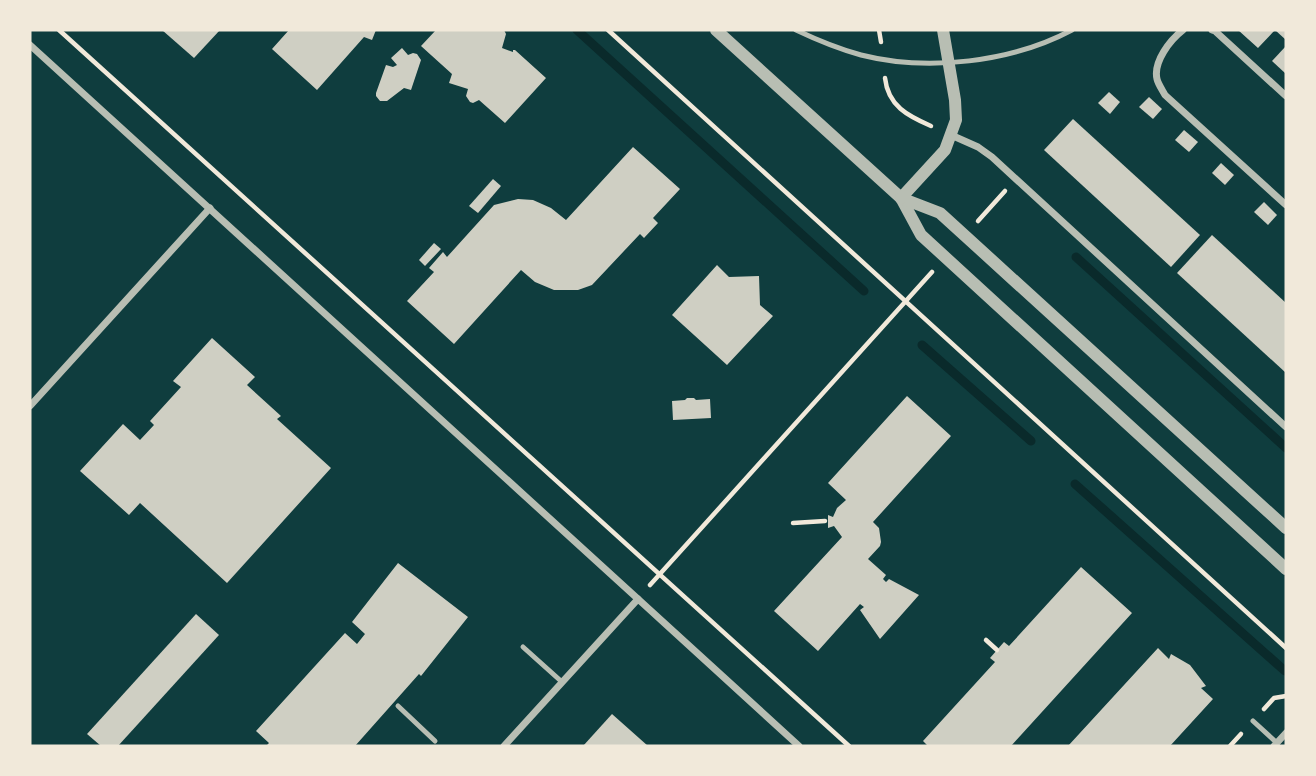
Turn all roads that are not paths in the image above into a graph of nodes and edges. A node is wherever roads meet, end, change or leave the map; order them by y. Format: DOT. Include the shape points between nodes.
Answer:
graph roads {
  1 [pos="716,30"];
  2 [pos="796,30"];
  3 [pos="943,30"];
  4 [pos="1072,30"];
  5 [pos="1183,30"];
  6 [pos="1212,30"];
  7 [pos="30,45"];
  8 [pos="948,62"];
  9 [pos="1286,96"];
  10 [pos="951,135"];
  11 [pos="901,198"];
  12 [pos="1286,205"];
  13 [pos="210,208"];
  14 [pos="30,405"];
  15 [pos="1286,427"];
  16 [pos="1286,528"];
  17 [pos="1286,569"];
  18 [pos="638,599"];
  19 [pos="523,647"];
  20 [pos="562,682"];
  21 [pos="397,706"];
  22 [pos="1253,721"];
  23 [pos="1286,733"];
  24 [pos="435,741"];
  25 [pos="1275,745"];
  26 [pos="504,746"];
  27 [pos="799,746"];
  1 -- 11 [label="street"];
  2 -- 8 [label="lane" via="863,55 917,63"];
  3 -- 8 [label="street"];
  4 -- 8 [label="lane" via="1010,55"];
  5 -- 12 [label="street" via="1171,39 1159,61 1157,79 1165,95"];
  6 -- 9 [label="street"];
  7 -- 13 [label="street"];
  8 -- 10 [label="street" via="956,120"];
  10 -- 11 [label="street" via="945,150"];
  10 -- 15 [label="street" via="986,153 1016,179"];
  11 -- 16 [label="street" via="940,213"];
  11 -- 17 [label="street" via="921,235"];
  13 -- 14 [label="street"];
  13 -- 18 [label="street"];
  18 -- 20 [label="street"];
  18 -- 27 [label="street"];
  19 -- 20 [label="lane"];
  20 -- 26 [label="street"];
  21 -- 24 [label="lane"];
  22 -- 25 [label="lane"];
  23 -- 25 [label="street"];
}
